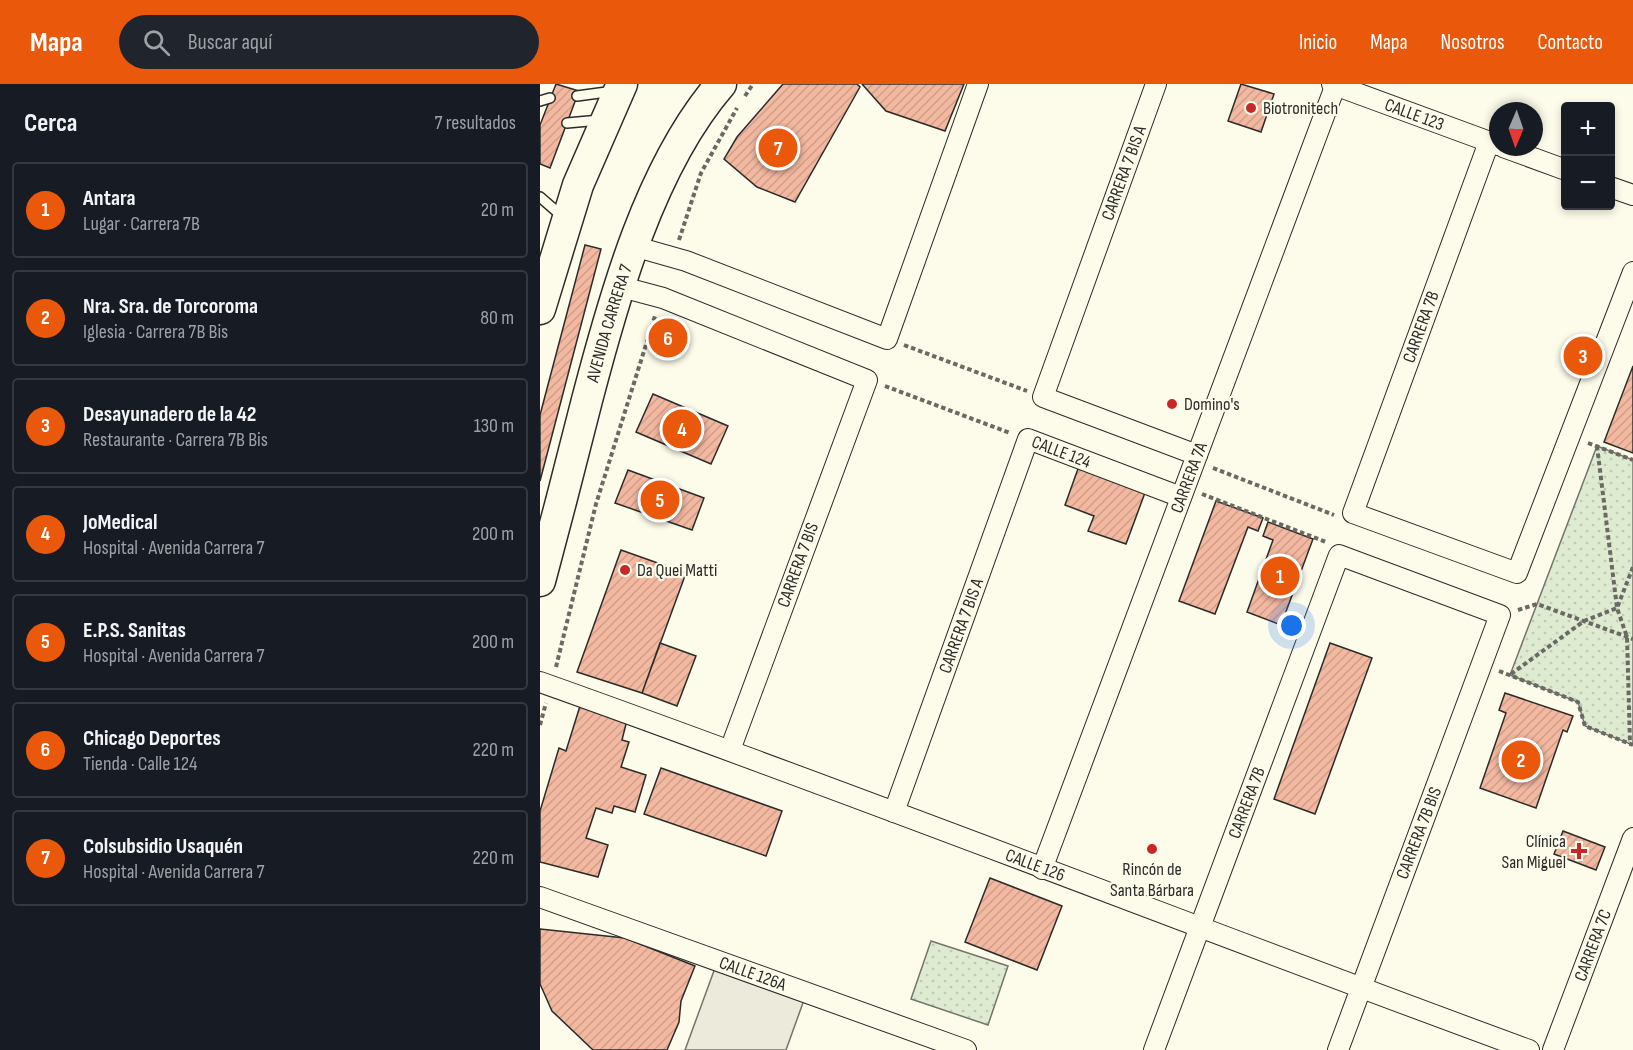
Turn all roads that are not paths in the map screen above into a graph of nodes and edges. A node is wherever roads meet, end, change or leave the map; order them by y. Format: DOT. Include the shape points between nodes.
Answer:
graph roads {
  1 [pos="978,84"];
  2 [pos="1156,84"];
  3 [pos="1335,84"];
  4 [pos="620,87"];
  5 [pos="577,96"];
  6 [pos="735,96"];
  7 [pos="550,98"];
  8 [pos="540,101"];
  9 [pos="606,119"];
  10 [pos="567,123"];
  11 [pos="1489,142"];
  12 [pos="1493,156"];
  13 [pos="1527,156"];
  14 [pos="1561,168"];
  15 [pos="1615,188"];
  16 [pos="1633,195"];
  17 [pos="540,197"];
  18 [pos="566,219"];
  19 [pos="633,246"];
  20 [pos="1633,272"];
  21 [pos="618,286"];
  22 [pos="540,309"];
  23 [pos="1028,440"];
  24 [pos="1197,455"];
  25 [pos="1181,496"];
  26 [pos="1339,555"];
  27 [pos="540,581"];
  28 [pos="545,684"];
  29 [pos="730,750"];
  30 [pos="894,812"];
  31 [pos="1633,838"];
  32 [pos="1629,859"];
  33 [pos="1042,869"];
  34 [pos="540,897"];
  35 [pos="1201,929"];
  36 [pos="1361,988"];
  37 [pos="943,1047"];
  38 [pos="966,1050"];
  39 [pos="1154,1050"];
  40 [pos="1338,1050"];
  41 [pos="1529,1050"];
  42 [pos="1553,1050"];
  1 -- 19 [label="street" via="887,339"];
  2 -- 24 [label="street, CARRERA 7 BIS A" via="1043,397"];
  3 -- 11 [label="street, CALLE 123"];
  3 -- 24 [label="street, CARRERA 7A"];
  4 -- 5 [label="lane"];
  4 -- 9 [label="main road"];
  6 -- 19 [label="main road, AVENIDA CARRERA 7" via="688,131"];
  7 -- 8 [label="lane"];
  9 -- 10 [label="lane"];
  9 -- 18 [label="main road"];
  12 -- 20 [label="street, CARRERA 7B" via="1353,513 1517,573"];
  13 -- 14 [label="street, CALLE 123"];
  15 -- 16 [label="street"];
  17 -- 18 [label="lane"];
  18 -- 22 [label="main road"];
  19 -- 21 [label="main road, AVENIDA CARRERA 7"];
  21 -- 27 [label="main road, AVENIDA CARRERA 7"];
  21 -- 29 [label="street, CARRERA 7 BIS" via="661,298 867,380"];
  23 -- 25 [label="street, CALLE 124"];
  23 -- 30 [label="street, CARRERA 7 BIS A"];
  24 -- 25 [label="street, CARRERA 7A"];
  25 -- 33 [label="street, CARRERA 7A"];
  26 -- 35 [label="street, CARRERA 7B"];
  26 -- 36 [label="street, CARRERA 7B BIS" via="1500,615"];
  28 -- 29 [label="street, CALLE 126"];
  29 -- 30 [label="street, CALLE 126"];
  30 -- 33 [label="street, CALLE 126"];
  31 -- 32 [label="street, CARRERA 7C"];
  32 -- 42 [label="street, CARRERA 7C"];
  33 -- 35 [label="street, CALLE 126"];
  34 -- 37 [label="street, CALLE 126A"];
  35 -- 36 [label="street, CALLE 126"];
  35 -- 39 [label="street, CARRERA 7B"];
  36 -- 40 [label="street, CARRERA 7B BIS"];
  36 -- 41 [label="street, CALLE 126"];
  37 -- 38 [label="street, CALLE 126A"];
}
